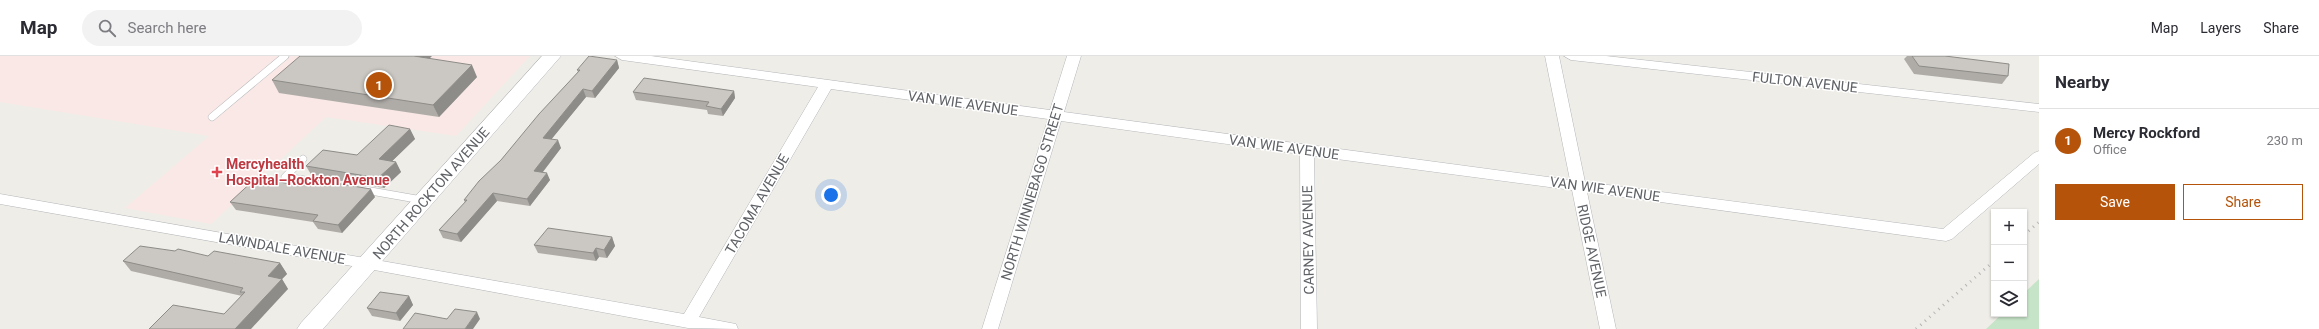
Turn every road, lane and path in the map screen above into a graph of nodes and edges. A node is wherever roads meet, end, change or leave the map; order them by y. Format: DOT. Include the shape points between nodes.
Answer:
graph roads {
  1 [pos="285,56"];
  2 [pos="552,56"];
  3 [pos="622,56"];
  4 [pos="1074,56"];
  5 [pos="1552,56"];
  6 [pos="1571,56"];
  7 [pos="826,85"];
  8 [pos="2039,108"];
  9 [pos="1055,116"];
  10 [pos="212,117"];
  11 [pos="1306,150"];
  12 [pos="2039,156"];
  13 [pos="303,159"];
  14 [pos="316,182"];
  15 [pos="1578,186"];
  16 [pos="354,188"];
  17 [pos="0,199"];
  18 [pos="424,200"];
  19 [pos="369,263"];
  20 [pos="688,322"];
  21 [pos="309,329"];
  22 [pos="730,329"];
  23 [pos="990,329"];
  24 [pos="1309,329"];
  25 [pos="1608,329"];
  1 -- 10 [label="lane"];
  2 -- 18 [label="main road, NORTH ROCKTON AVENUE"];
  3 -- 7 [label="street, VAN WIE AVENUE"];
  4 -- 9 [label="street, NORTH WINNEBAGO STREET"];
  5 -- 15 [label="street, RIDGE AVENUE"];
  6 -- 8 [label="street, FULTON AVENUE"];
  7 -- 9 [label="street, VAN WIE AVENUE"];
  7 -- 20 [label="street, TACOMA AVENUE"];
  9 -- 11 [label="street, VAN WIE AVENUE"];
  9 -- 23 [label="street, NORTH WINNEBAGO STREET"];
  11 -- 15 [label="street, VAN WIE AVENUE"];
  11 -- 24 [label="street, CARNEY AVENUE"];
  12 -- 15 [label="street, VAN WIE AVENUE" via="1946,235"];
  13 -- 14 [label="lane" via="285,177"];
  15 -- 25 [label="street, RIDGE AVENUE"];
  16 -- 18 [label="lane"];
  17 -- 19 [label="street, LAWNDALE AVENUE"];
  18 -- 19 [label="main road, NORTH ROCKTON AVENUE"];
  19 -- 20 [label="street, LAWNDALE AVENUE"];
  19 -- 21 [label="main road, NORTH ROCKTON AVENUE"];
  20 -- 22 [label="street, LAWNDALE AVENUE"];
}
